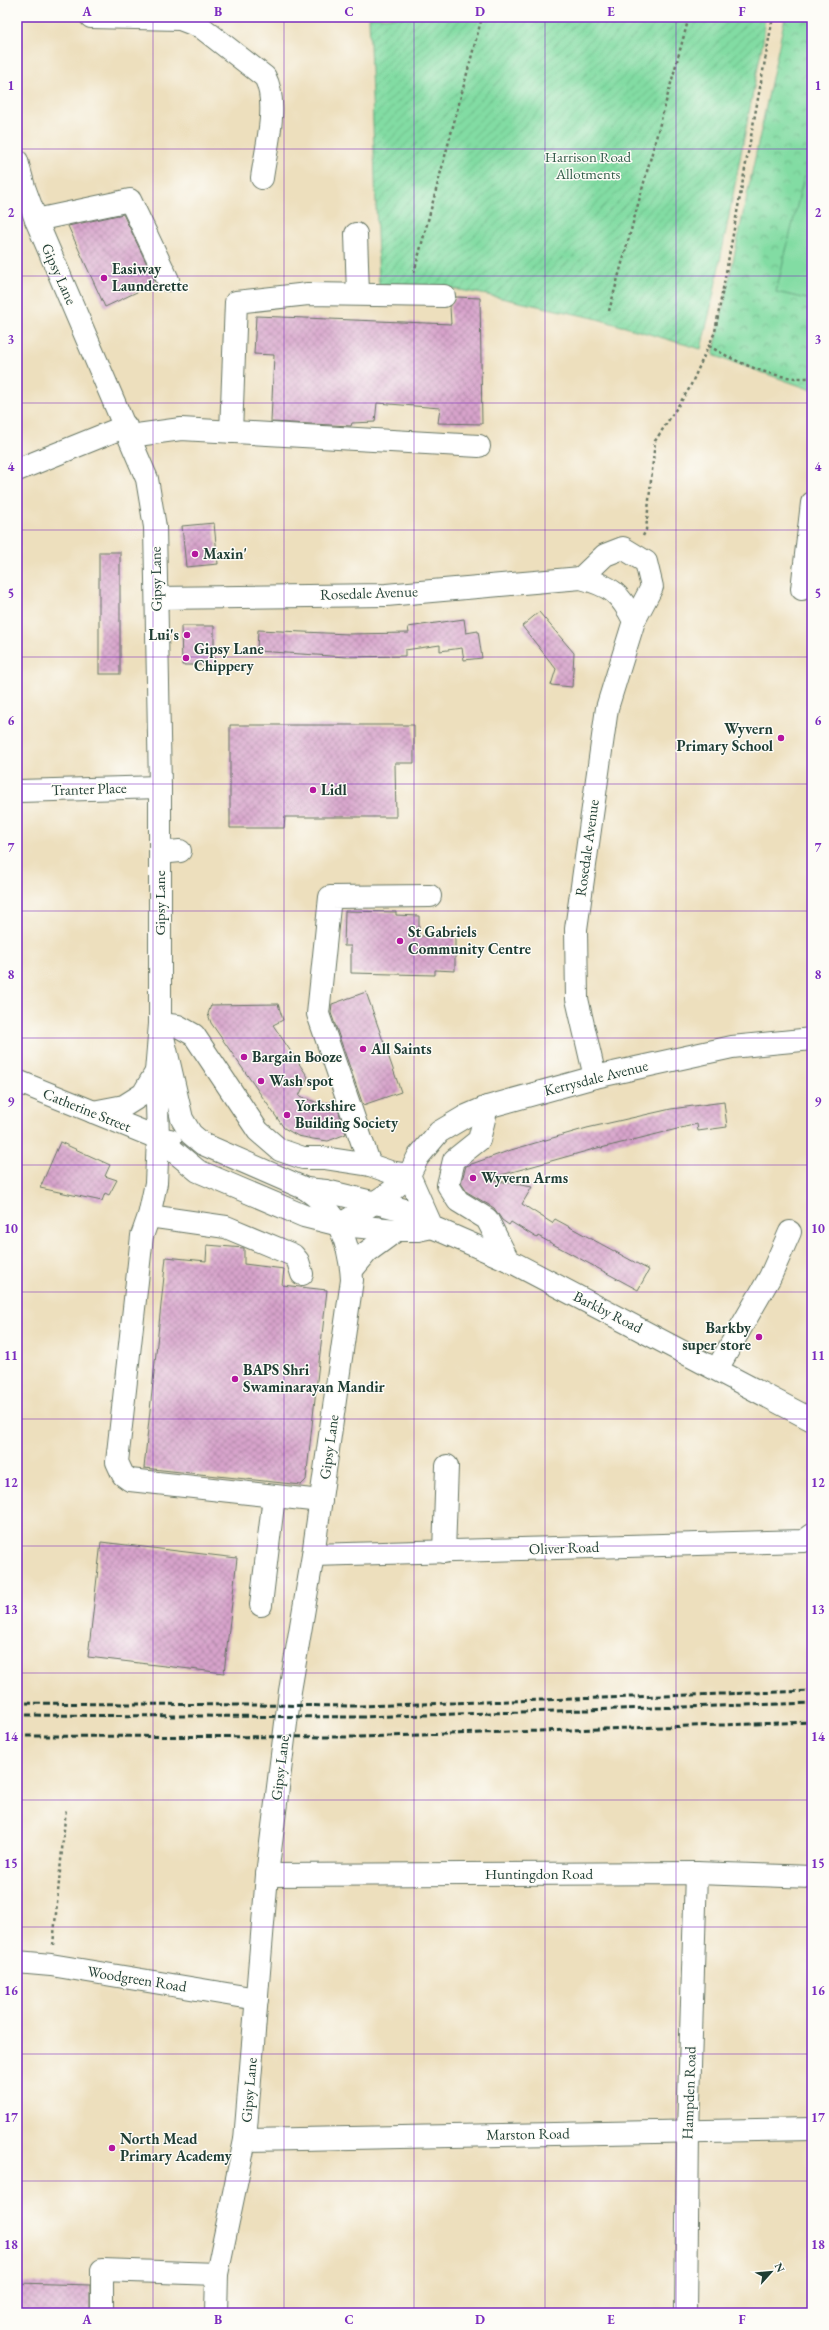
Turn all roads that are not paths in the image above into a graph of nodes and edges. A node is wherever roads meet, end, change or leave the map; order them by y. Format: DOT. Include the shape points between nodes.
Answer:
graph roads {
  1 [pos="91,17"];
  2 [pos="17,161"];
  3 [pos="262,178"];
  4 [pos="36,220"];
  5 [pos="356,234"];
  6 [pos="168,280"];
  7 [pos="358,294"];
  8 [pos="444,296"];
  9 [pos="128,431"];
  10 [pos="231,432"];
  11 [pos="479,446"];
  12 [pos="17,470"];
  13 [pos="812,503"];
  14 [pos="581,578"];
  15 [pos="802,589"];
  16 [pos="156,598"];
  17 [pos="634,621"];
  18 [pos="160,787"];
  19 [pos="18,791"];
  20 [pos="430,896"];
  21 [pos="160,1024"];
  22 [pos="812,1038"];
  23 [pos="156,1072"];
  24 [pos="595,1077"];
  25 [pos="17,1081"];
  26 [pos="487,1107"];
  27 [pos="93,1112"];
  28 [pos="158,1138"];
  29 [pos="203,1144"];
  30 [pos="370,1165"];
  31 [pos="409,1175"];
  32 [pos="306,1189"];
  33 [pos="375,1202"];
  34 [pos="149,1216"];
  35 [pos="340,1225"];
  36 [pos="432,1226"];
  37 [pos="397,1230"];
  38 [pos="790,1232"];
  39 [pos="508,1260"];
  40 [pos="352,1270"];
  41 [pos="302,1274"];
  42 [pos="717,1369"];
  43 [pos="812,1420"];
  44 [pos="447,1466"];
  45 [pos="274,1496"];
  46 [pos="321,1501"];
  47 [pos="812,1535"];
  48 [pos="444,1552"];
  49 [pos="313,1555"];
  50 [pos="261,1605"];
  51 [pos="696,1873"];
  52 [pos="267,1875"];
  53 [pos="812,1877"];
  54 [pos="17,1962"];
  55 [pos="257,1999"];
  56 [pos="812,2129"];
  57 [pos="688,2131"];
  58 [pos="245,2140"];
  59 [pos="217,2274"];
  60 [pos="102,2313"];
  61 [pos="216,2313"];
  62 [pos="686,2313"];
  1 -- 3 [label="street" via="180,19 201,27 265,77 271,88 272,101"];
  2 -- 4 [label="street, Gipsy Lane"];
  4 -- 6 [label="street" via="130,200"];
  4 -- 9 [label="street, Gipsy Lane"];
  5 -- 7 [label="street"];
  7 -- 8 [label="street"];
  7 -- 10 [label="street" via="308,294 236,302"];
  9 -- 10 [label="street" via="181,429"];
  9 -- 12 [label="street"];
  9 -- 16 [label="street, Gipsy Lane" via="147,479 152,503"];
  10 -- 11 [label="street"];
  13 -- 15 [label="street"];
  14 -- 16 [label="street, Rosedale Avenue" via="386,595"];
  14 -- 17 [label="street, Rosedale Avenue" via="598,582 623,599"];
  14 -- 17 [label="street, Rosedale Avenue" via="605,555 623,548 646,562 652,587"];
  16 -- 18 [label="street, Gipsy Lane"];
  17 -- 24 [label="street, Rosedale Avenue" via="607,708 576,928 577,999"];
  18 -- 19 [label="street, Tranter Place"];
  18 -- 21 [label="street, Gipsy Lane" via="170,852"];
  20 -- 30 [label="street" via="330,898 318,1014"];
  21 -- 23 [label="street, Gipsy Lane"];
  21 -- 29 [label="street, Gipsy Lane" via="182,1120 191,1134"];
  21 -- 30 [label="street" via="178,1026 194,1035 258,1131 280,1150 303,1158 324,1158"];
  22 -- 24 [label="street, Kerrysdale Avenue" via="732,1047"];
  23 -- 27 [label="street" via="143,1094 124,1106"];
  23 -- 28 [label="street, Gipsy Lane"];
  24 -- 26 [label="street, Kerrysdale Avenue"];
  25 -- 27 [label="street, Catherine Street"];
  26 -- 31 [label="street, Kerrysdale Avenue" via="439,1132 418,1157"];
  26 -- 39 [label="street" via="479,1140 454,1160 448,1185 458,1201 487,1220"];
  27 -- 28 [label="street, Catherine Street"];
  28 -- 29 [label="street"];
  28 -- 34 [label="street, Gipsy Lane" via="156,1182"];
  28 -- 35 [label="street" via="198,1171 304,1216"];
  29 -- 32 [label="street, Gipsy Lane"];
  30 -- 31 [label="street"];
  31 -- 33 [label="street, Kerrysdale Avenue"];
  31 -- 36 [label="street"];
  32 -- 33 [label="street, Barkby Road"];
  32 -- 35 [label="street, Gipsy Lane" via="329,1208"];
  33 -- 35 [label="street, Kerrysdale Avenue"];
  33 -- 36 [label="street, Barkby Road" via="405,1210"];
  34 -- 41 [label="street" via="226,1227 292,1255 298,1261"];
  34 -- 45 [label="street, Gipsy Lane" via="142,1236 117,1462 119,1469 130,1480"];
  35 -- 37 [label="street"];
  35 -- 40 [label="street, Gipsy Lane"];
  36 -- 37 [label="street" via="418,1230"];
  36 -- 39 [label="street, Barkby Road"];
  37 -- 40 [label="street" via="367,1252"];
  38 -- 42 [label="street" via="770,1277"];
  39 -- 42 [label="street, Barkby Road"];
  40 -- 46 [label="street, Gipsy Lane"];
  42 -- 43 [label="street, Barkby Road"];
  44 -- 48 [label="street"];
  45 -- 46 [label="street"];
  45 -- 50 [label="street"];
  46 -- 49 [label="street, Gipsy Lane"];
  47 -- 48 [label="street, Oliver Road" via="804,1541"];
  48 -- 49 [label="street, Oliver Road"];
  49 -- 52 [label="street, Gipsy Lane" via="290,1691"];
  51 -- 52 [label="street, Huntingdon Road"];
  51 -- 53 [label="street, Huntingdon Road"];
  51 -- 57 [label="street, Hampden Road"];
  52 -- 55 [label="street, Gipsy Lane"];
  54 -- 55 [label="street, Woodgreen Road" via="51,1965"];
  55 -- 58 [label="street, Gipsy Lane"];
  56 -- 57 [label="street, Marston Road"];
  57 -- 58 [label="street, Marston Road"];
  57 -- 62 [label="street, Hampden Road"];
  58 -- 59 [label="street, Gipsy Lane"];
  59 -- 60 [label="street" via="102,2270"];
  59 -- 61 [label="street, Gipsy Lane"];
}
